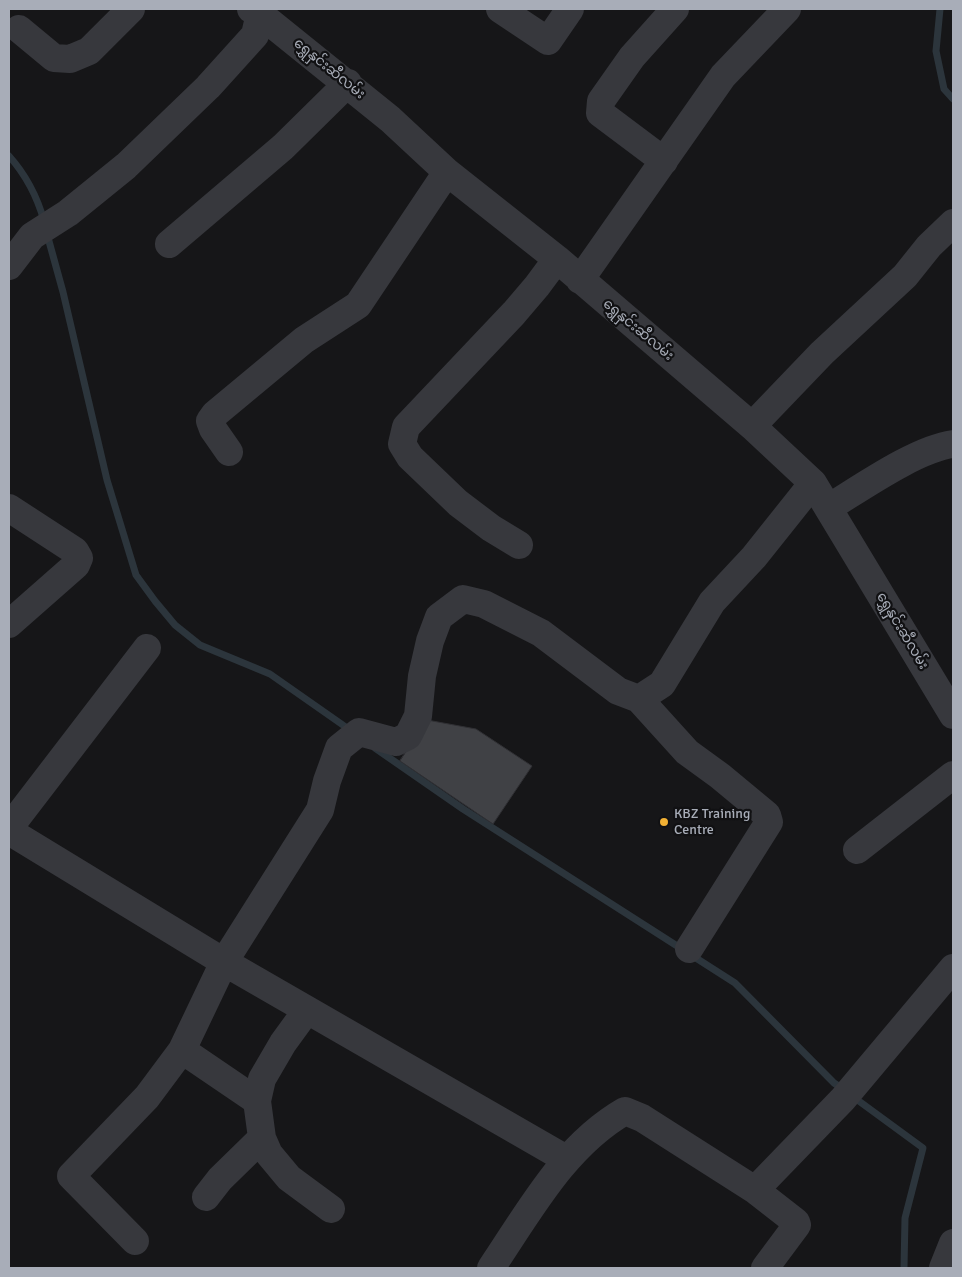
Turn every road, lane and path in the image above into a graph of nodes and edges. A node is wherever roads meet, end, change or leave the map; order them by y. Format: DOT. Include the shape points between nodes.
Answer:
graph roads {
  1 [pos="131,9"];
  2 [pos="500,9"];
  3 [pos="570,9"];
  4 [pos="675,9"];
  5 [pos="787,9"];
  6 [pos="258,11"];
  7 [pos="19,29"];
  8 [pos="348,83"];
  9 [pos="664,160"];
  10 [pos="447,172"];
  11 [pos="953,223"];
  12 [pos="169,244"];
  13 [pos="557,259"];
  14 [pos="9,266"];
  15 [pos="580,280"];
  16 [pos="752,426"];
  17 [pos="953,444"];
  18 [pos="229,452"];
  19 [pos="813,483"];
  20 [pos="9,508"];
  21 [pos="828,508"];
  22 [pos="518,545"];
  23 [pos="9,624"];
  24 [pos="147,648"];
  25 [pos="639,699"];
  26 [pos="953,715"];
  27 [pos="953,775"];
  28 [pos="9,829"];
  29 [pos="857,850"];
  30 [pos="689,949"];
  31 [pos="224,962"];
  32 [pos="953,968"];
  33 [pos="307,1010"];
  34 [pos="182,1050"];
  35 [pos="257,1101"];
  36 [pos="262,1138"];
  37 [pos="566,1159"];
  38 [pos="755,1190"];
  39 [pos="206,1196"];
  40 [pos="332,1209"];
  41 [pos="135,1241"];
  42 [pos="953,1243"];
  43 [pos="491,1268"];
  44 [pos="765,1268"];
  45 [pos="943,1268"];
  1 -- 7 [label="street" via="89,51 70,59 54,58"];
  2 -- 3 [label="street" via="548,41"];
  4 -- 9 [label="street" via="632,57 601,101 600,113"];
  5 -- 9 [label="street" via="723,76"];
  6 -- 8 [label="street, ရွှေနှင်းဆီလမ်း"];
  6 -- 14 [label="street" via="255,35 208,87 126,166 68,213 32,236"];
  8 -- 10 [label="street, ရွှေနှင်းဆီလမ်း"];
  8 -- 12 [label="street" via="284,147"];
  9 -- 15 [label="street"];
  10 -- 13 [label="street, ရွှေနှင်းဆီလမ်း"];
  10 -- 18 [label="street" via="358,305 304,340 215,414 210,421 212,429"];
  11 -- 16 [label="street" via="905,276 822,353"];
  13 -- 15 [label="street, ရွှေနှင်းဆီလမ်း"];
  13 -- 22 [label="street" via="514,313 406,427 402,444 410,457 458,503"];
  15 -- 16 [label="street, ရွှေနှင်းဆီလမ်း"];
  16 -- 19 [label="street, ရွှေနှင်းဆီလမ်း"];
  17 -- 21 [label="street" via="931,450 894,468"];
  19 -- 21 [label="street, ရွှေနှင်းဆီလမ်း"];
  19 -- 25 [label="street" via="754,557 712,602 662,684"];
  20 -- 23 [label="street" via="75,551 79,558 76,565"];
  21 -- 26 [label="street, ရွှေနှင်းဆီလမ်း"];
  24 -- 28 [label="street"];
  25 -- 30 [label="street" via="686,752 767,815 769,822"];
  25 -- 31 [label="street" via="618,690 541,633 484,604 463,599 439,617 422,676 418,716 408,736 396,742 354,736 339,748 320,810"];
  27 -- 29 [label="street"];
  28 -- 31 [label="street"];
  31 -- 33 [label="street"];
  31 -- 34 [label="street"];
  32 -- 38 [label="street" via="850,1091"];
  33 -- 35 [label="street" via="262,1079"];
  33 -- 37 [label="street"];
  34 -- 35 [label="street"];
  34 -- 41 [label="street" via="147,1097 71,1176"];
  35 -- 36 [label="street"];
  36 -- 39 [label="street"];
  36 -- 40 [label="street" via="269,1154 289,1178"];
  37 -- 38 [label="street" via="610,1120 624,1112 642,1118"];
  37 -- 43 [label="street"];
  38 -- 44 [label="street" via="797,1225"];
  42 -- 45 [label="street"];
}
